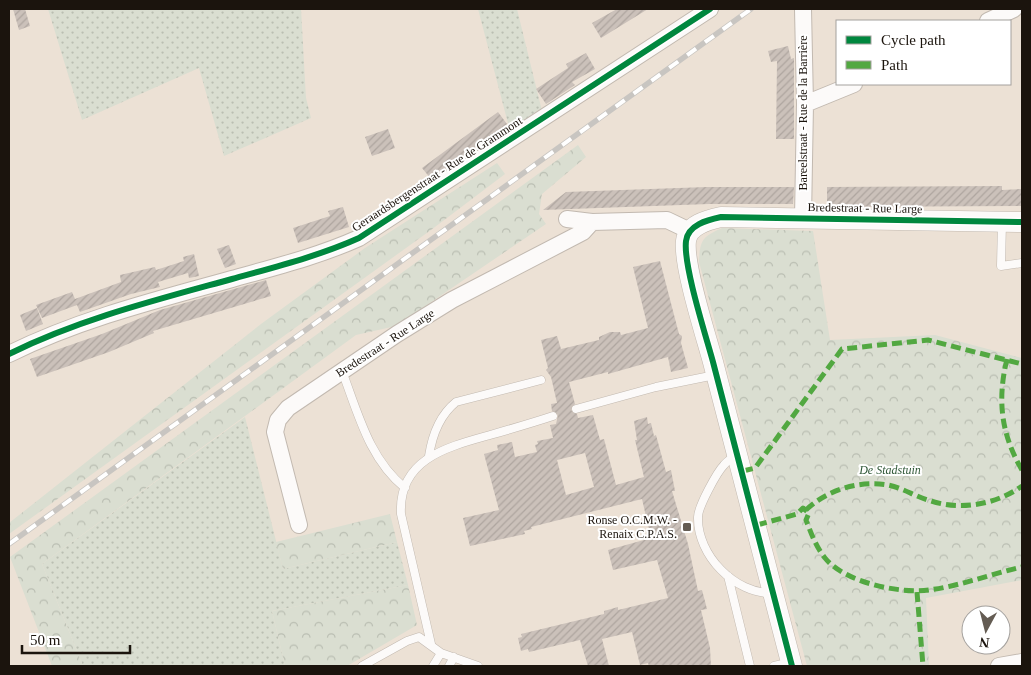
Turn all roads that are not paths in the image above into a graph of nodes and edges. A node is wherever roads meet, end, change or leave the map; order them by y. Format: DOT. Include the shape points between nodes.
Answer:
graph roads {
  1 [pos="710,9"];
  2 [pos="803,9"];
  3 [pos="1014,9"];
  4 [pos="990,20"];
  5 [pos="852,85"];
  6 [pos="805,104"];
  7 [pos="803,218"];
  8 [pos="567,219"];
  9 [pos="592,222"];
  10 [pos="1002,222"];
  11 [pos="1022,222"];
  12 [pos="690,231"];
  13 [pos="1022,263"];
  14 [pos="9,354"];
  15 [pos="342,371"];
  16 [pos="716,375"];
  17 [pos="541,380"];
  18 [pos="576,409"];
  19 [pos="553,416"];
  20 [pos="737,454"];
  21 [pos="429,456"];
  22 [pos="405,488"];
  23 [pos="299,525"];
  24 [pos="728,576"];
  25 [pos="773,593"];
  26 [pos="431,644"];
  27 [pos="441,653"];
  28 [pos="456,658"];
  29 [pos="1022,662"];
  30 [pos="786,665"];
  31 [pos="362,666"];
  32 [pos="433,666"];
  33 [pos="449,666"];
  34 [pos="478,666"];
  35 [pos="750,666"];
  36 [pos="999,666"];
  1 -- 14 [label="street, Geraardsbergenstraat - Rue de Grammont" via="368,234 340,247 77,324"];
  2 -- 6 [label="street, Bareelstraat - Rue de la Barrière"];
  3 -- 4 [label="street"];
  5 -- 6 [label="street"];
  6 -- 7 [label="street, Bareelstraat - Rue de la Barrière"];
  7 -- 10 [label="street, Bredestraat - Rue Large"];
  7 -- 12 [label="street, Bredestraat - Rue Large" via="721,217 708,220"];
  8 -- 9 [label="street"];
  9 -- 12 [label="street" via="667,220"];
  9 -- 15 [label="street, Bredestraat - Rue Large" via="583,232 452,300"];
  10 -- 11 [label="street, Bredestraat - Rue Large"];
  10 -- 13 [label="lane" via="1002,266"];
  12 -- 16 [label="street" via="686,239 686,256"];
  15 -- 22 [label="lane" via="370,444"];
  15 -- 23 [label="street, Bredestraat - Rue Large" via="288,408 278,420 275,432 279,453"];
  16 -- 18 [label="lane"];
  16 -- 20 [label="street"];
  17 -- 21 [label="lane" via="456,402 446,410 436,429"];
  19 -- 21 [label="lane"];
  20 -- 24 [label="lane" via="723,466 698,517 713,562"];
  20 -- 25 [label="street"];
  21 -- 22 [label="lane" via="411,473"];
  22 -- 26 [label="lane" via="400,499 401,514"];
  24 -- 25 [label="lane" via="752,592"];
  24 -- 35 [label="lane"];
  25 -- 30 [label="street"];
  26 -- 27 [label="lane"];
  26 -- 31 [label="lane" via="419,637 406,641"];
  27 -- 28 [label="lane"];
  27 -- 32 [label="lane"];
  28 -- 33 [label="lane"];
  28 -- 34 [label="lane"];
  29 -- 36 [label="street"];
}
